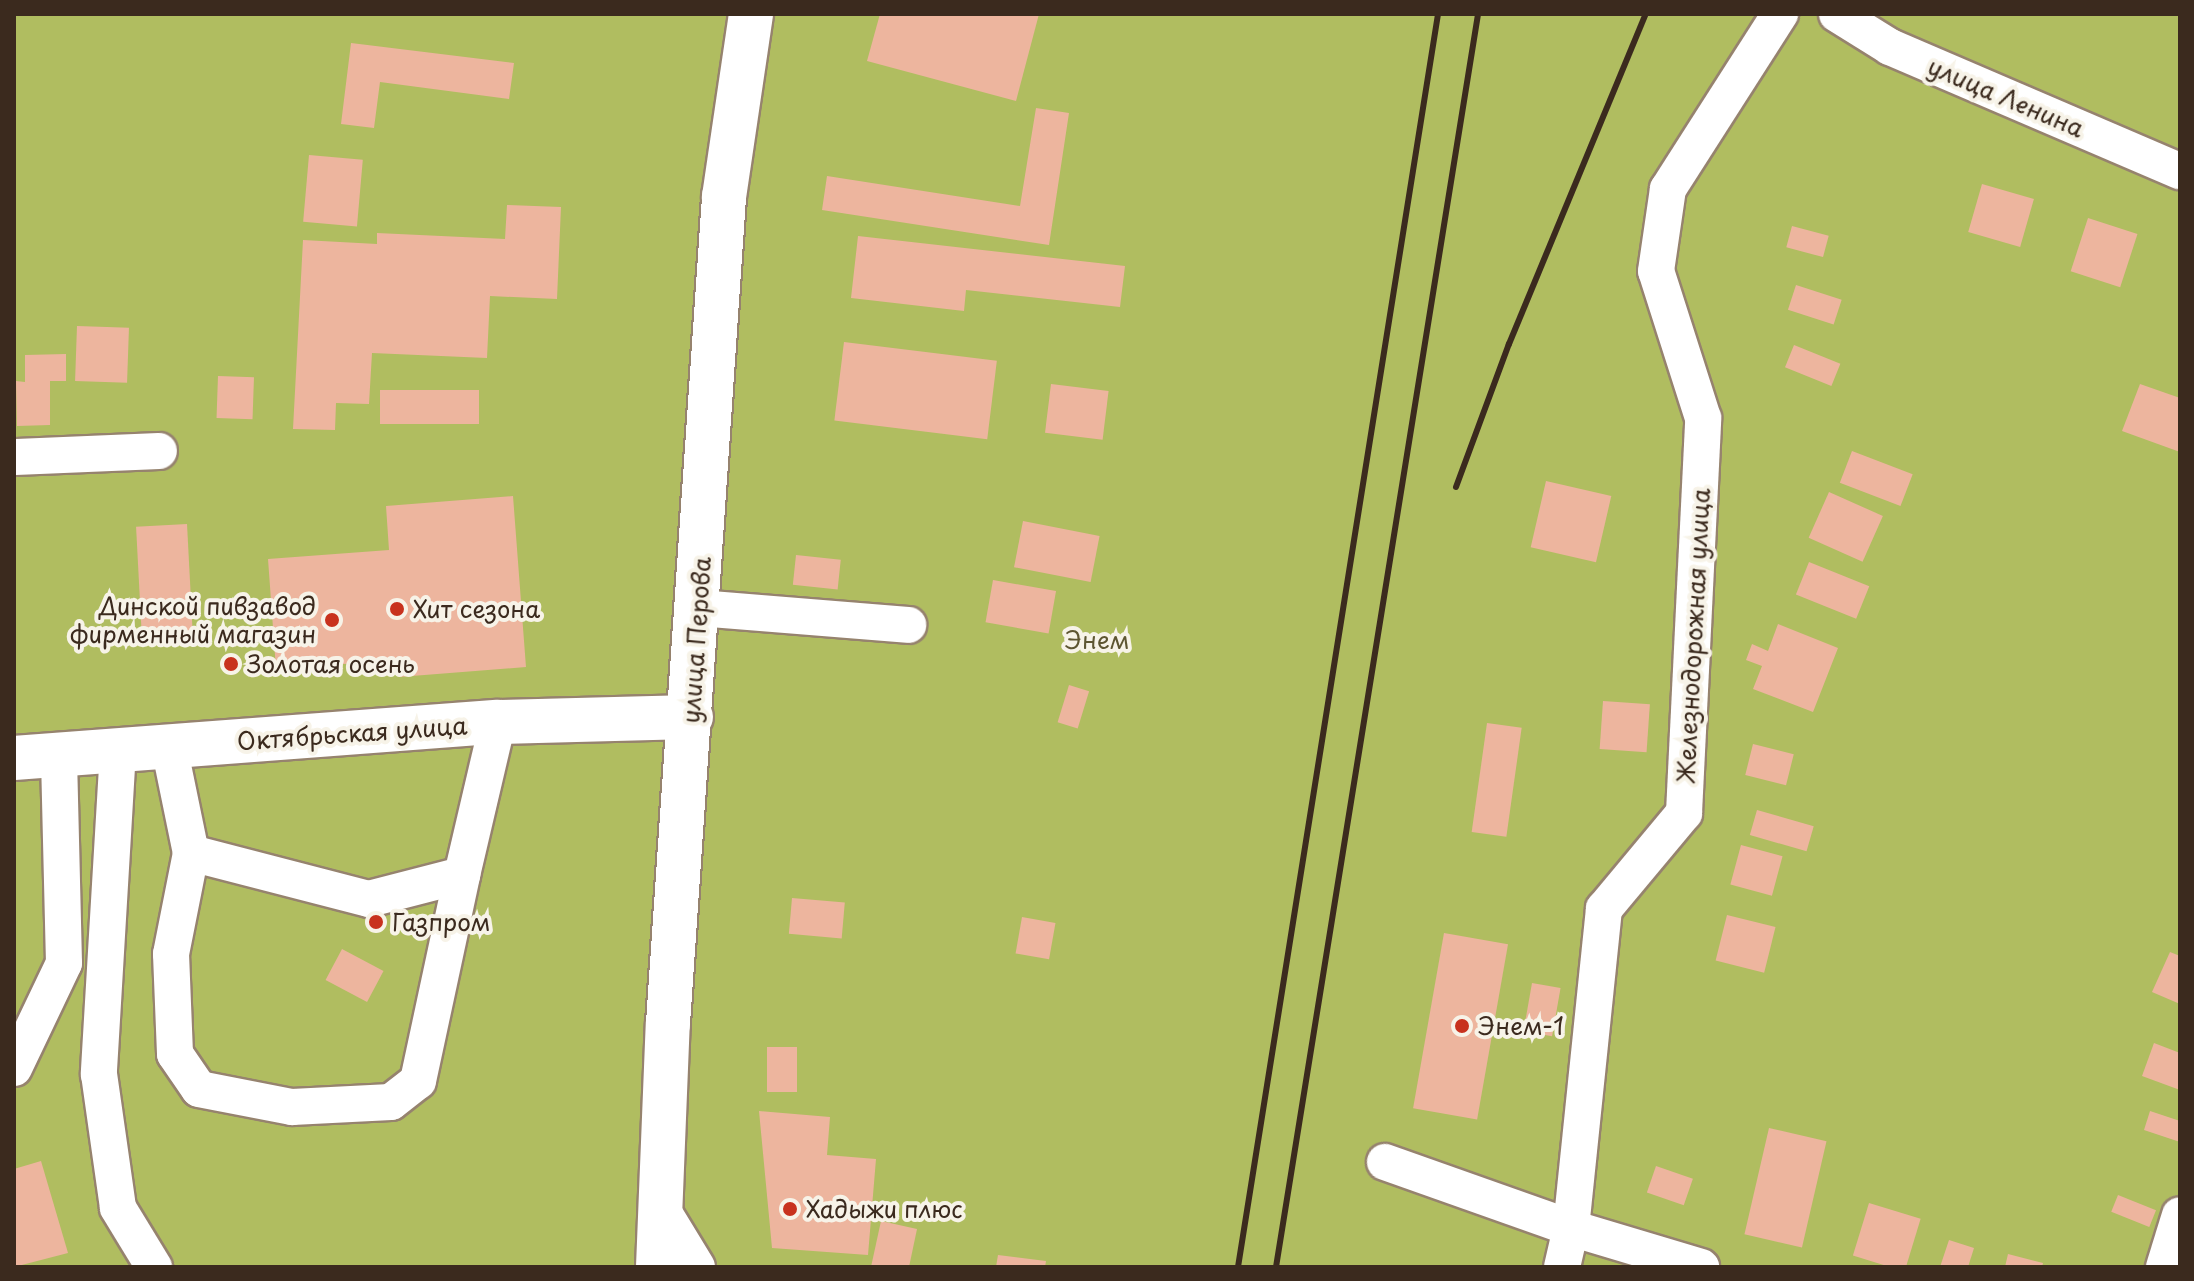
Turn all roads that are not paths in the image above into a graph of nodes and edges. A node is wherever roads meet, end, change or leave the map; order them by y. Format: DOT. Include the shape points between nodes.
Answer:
graph roads {
  1 [pos="751,14"];
  2 [pos="1780,14"];
  3 [pos="1837,14"];
  4 [pos="2180,171"];
  5 [pos="159,451"];
  6 [pos="14,457"];
  7 [pos="698,608"];
  8 [pos="908,625"];
  9 [pos="691,717"];
  10 [pos="498,722"];
  11 [pos="169,746"];
  12 [pos="118,750"];
  13 [pos="59,754"];
  14 [pos="14,758"];
  15 [pos="191,853"];
  16 [pos="462,875"];
  17 [pos="14,1068"];
  18 [pos="1385,1162"];
  19 [pos="661,1208"];
  20 [pos="2180,1215"];
  21 [pos="1571,1228"];
  22 [pos="154,1267"];
  23 [pos="658,1267"];
  24 [pos="697,1267"];
  25 [pos="1562,1267"];
  26 [pos="1701,1267"];
  27 [pos="2164,1267"];
  1 -- 7 [label="main road, улица Перова" via="724,197"];
  2 -- 21 [label="street, Железнодорожная улица" via="1668,189 1656,271 1703,418 1684,813 1604,909"];
  3 -- 4 [label="street, улица Ленина" via="1890,47"];
  5 -- 6 [label="street"];
  7 -- 8 [label="street"];
  7 -- 9 [label="main road, улица Перова"];
  9 -- 10 [label="main road, Октябрьская улица"];
  9 -- 19 [label="main road, улица Перова" via="668,1023"];
  10 -- 11 [label="main road, Октябрьская улица"];
  10 -- 16 [label="street"];
  11 -- 12 [label="main road, Октябрьская улица"];
  11 -- 15 [label="street"];
  12 -- 13 [label="main road, Октябрьская улица"];
  12 -- 22 [label="street" via="99,1074 118,1208"];
  13 -- 14 [label="main road, Октябрьская улица"];
  13 -- 17 [label="street" via="64,963"];
  15 -- 16 [label="street" via="369,899"];
  15 -- 16 [label="street" via="171,954 175,1054 199,1089 292,1107 391,1102 418,1081"];
  18 -- 21 [label="street"];
  19 -- 23 [label="main road, улица Перова"];
  19 -- 24 [label="street"];
  20 -- 27 [label="street"];
  21 -- 25 [label="street, Железнодорожная улица"];
  21 -- 26 [label="street"];
}
